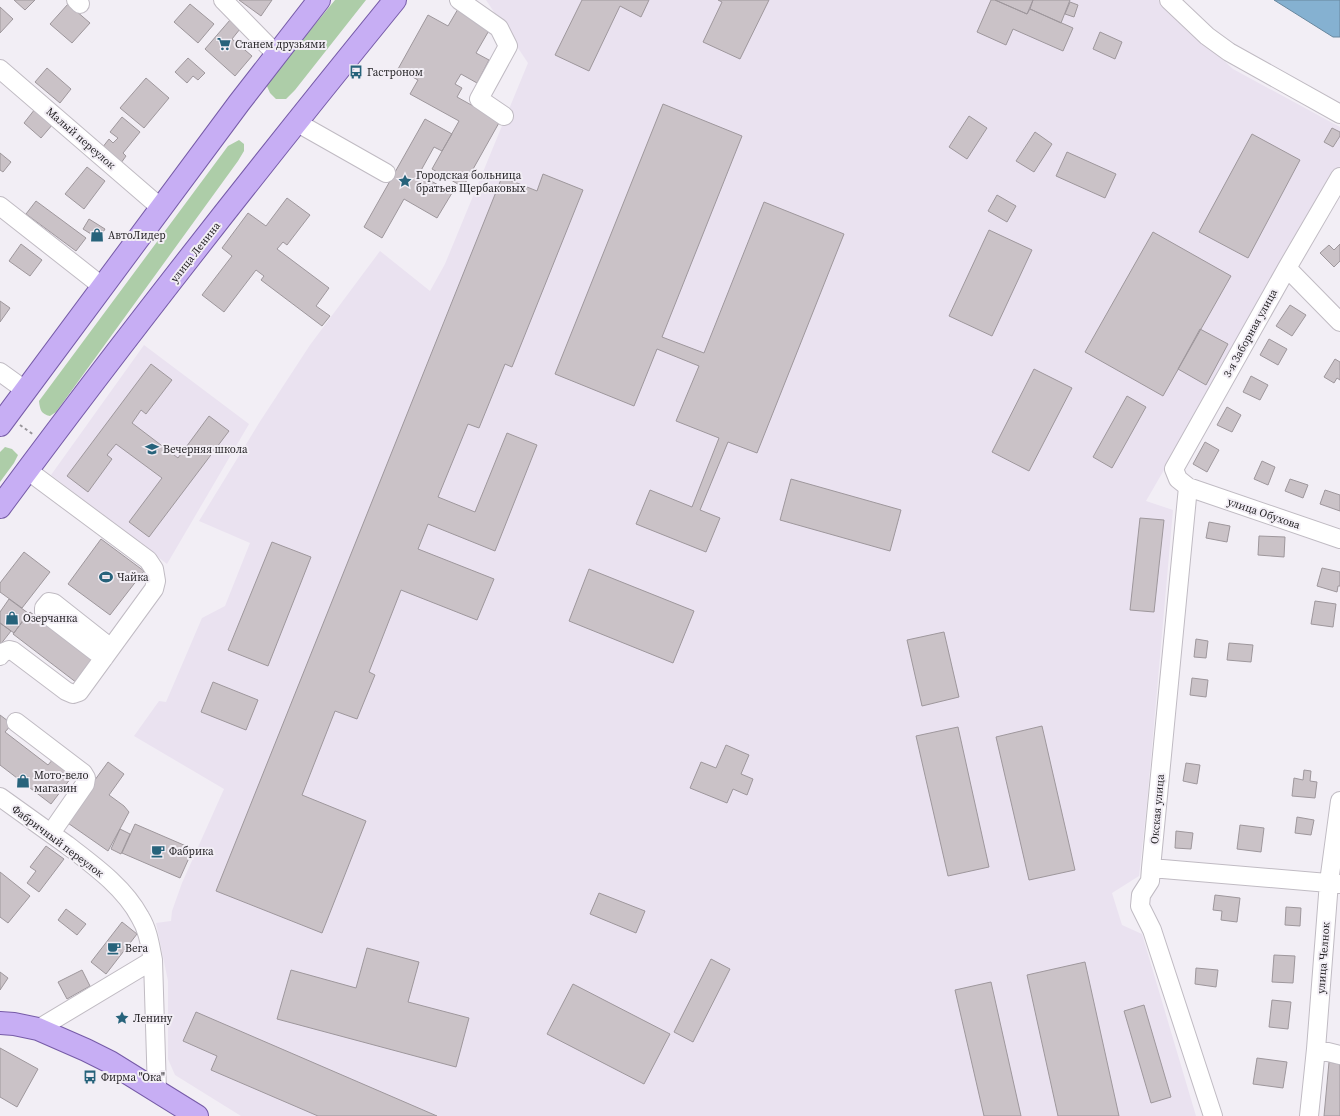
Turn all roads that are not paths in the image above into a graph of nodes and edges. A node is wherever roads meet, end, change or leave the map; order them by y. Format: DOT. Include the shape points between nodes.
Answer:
graph roads {
  1 [pos="223,0"];
  2 [pos="319,0"];
  3 [pos="395,0"];
  4 [pos="459,0"];
  5 [pos="1168,0"];
  6 [pos="277,55"];
  7 [pos="2,76"];
  8 [pos="1340,114"];
  9 [pos="504,116"];
  10 [pos="296,122"];
  11 [pos="386,173"];
  12 [pos="1340,177"];
  13 [pos="0,206"];
  14 [pos="161,208"];
  15 [pos="1287,268"];
  16 [pos="103,287"];
  17 [pos="1340,322"];
  18 [pos="0,372"];
  19 [pos="26,390"];
  20 [pos="3,420"];
  21 [pos="27,470"];
  22 [pos="1188,487"];
  23 [pos="0,507"];
  24 [pos="1340,539"];
  25 [pos="0,656"];
  26 [pos="16,722"];
  27 [pos="0,797"];
  28 [pos="1340,801"];
  29 [pos="51,833"];
  30 [pos="1152,868"];
  31 [pos="1334,883"];
  32 [pos="153,960"];
  33 [pos="0,1023"];
  34 [pos="38,1029"];
  35 [pos="1316,1049"];
  36 [pos="1340,1055"];
  37 [pos="157,1091"];
  38 [pos="197,1116"];
  39 [pos="1213,1116"];
  40 [pos="1309,1116"];
  1 -- 6 [label="street"];
  2 -- 6 [label="main road"];
  3 -- 10 [label="main road, улица Ленина"];
  4 -- 9 [label="street" via="499,28 508,46 479,99"];
  5 -- 8 [label="street" via="1207,36 1229,52"];
  6 -- 14 [label="main road"];
  7 -- 14 [label="street, Малый переулок"];
  10 -- 11 [label="street"];
  10 -- 21 [label="main road, улица Ленина"];
  12 -- 15 [label="street, 3-я Заборная улица"];
  13 -- 16 [label="street"];
  14 -- 16 [label="main road"];
  15 -- 17 [label="street"];
  15 -- 22 [label="street, 3-я Заборная улица" via="1174,469 1178,479"];
  16 -- 19 [label="main road"];
  18 -- 19 [label="street"];
  19 -- 20 [label="main road"];
  21 -- 23 [label="main road, улица Ленина"];
  21 -- 25 [label="street" via="148,560 154,569 156,581 154,589 79,692 73,694 66,691 13,651 9,650"];
  22 -- 24 [label="street, улица Обухова"];
  22 -- 30 [label="street, Окская улица"];
  26 -- 29 [label="street" via="83,773 86,778 85,784"];
  27 -- 29 [label="street, Фабричный переулок"];
  28 -- 31 [label="street, улица Челнок"];
  29 -- 32 [label="street, Фабричный переулок" via="101,872 134,906 146,930"];
  30 -- 31 [label="street"];
  30 -- 39 [label="street, Окская улица" via="1150,881 1141,895 1140,906 1152,930"];
  31 -- 35 [label="street, улица Челнок"];
  32 -- 34 [label="street"];
  32 -- 37 [label="street, Фабричный переулок"];
  33 -- 34 [label="main road"];
  34 -- 37 [label="main road" via="110,1062"];
  35 -- 36 [label="street"];
  35 -- 40 [label="street, улица Челнок"];
  37 -- 38 [label="main road"];
}
